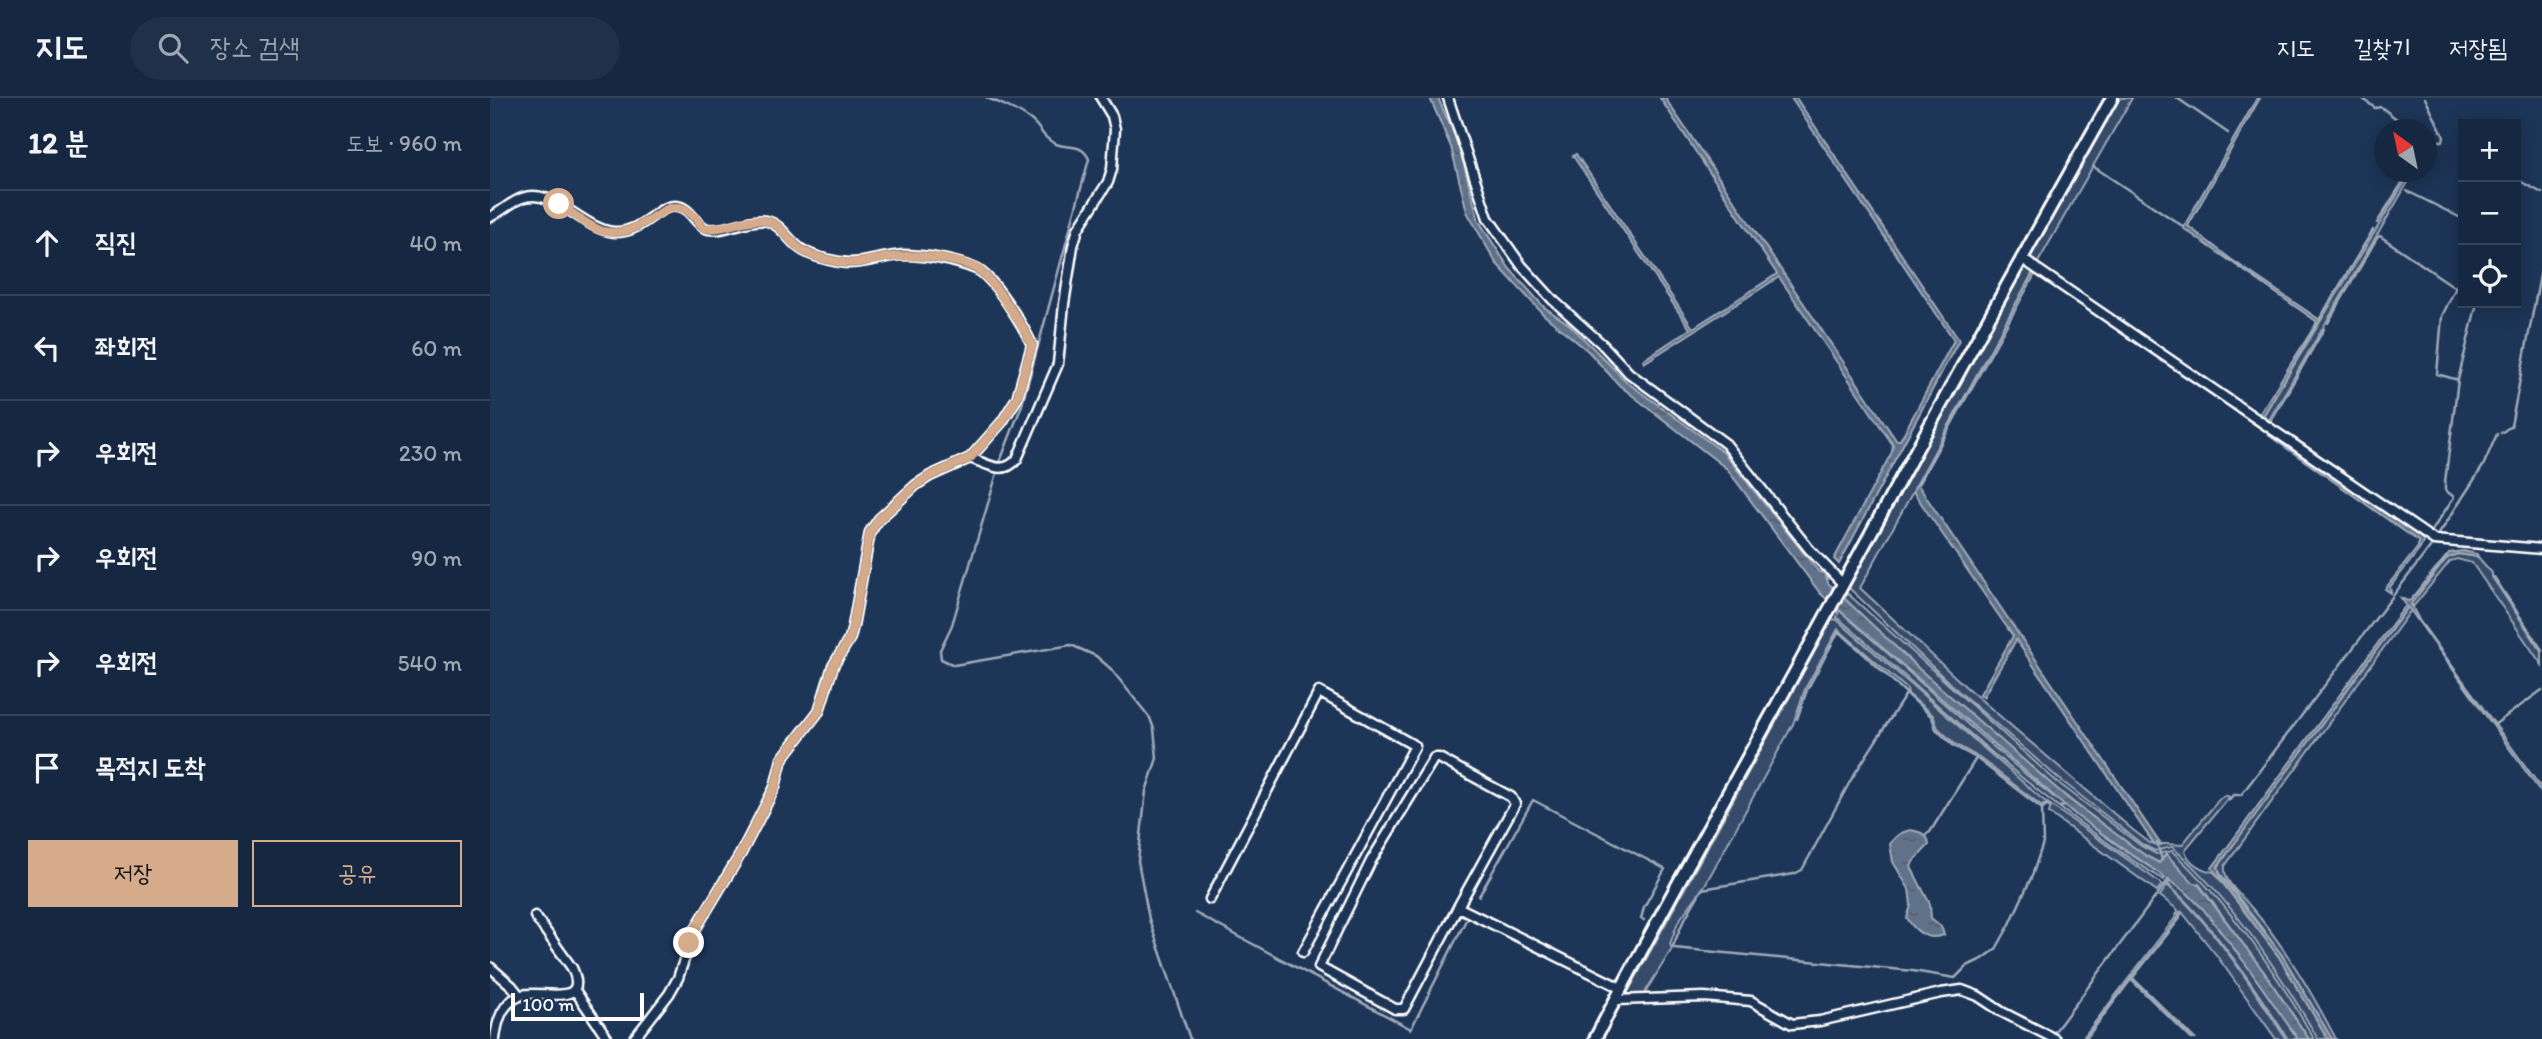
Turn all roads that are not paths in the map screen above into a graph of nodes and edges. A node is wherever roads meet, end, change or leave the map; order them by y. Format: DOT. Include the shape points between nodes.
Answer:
graph roads {
  1 [pos="1101,98"];
  2 [pos="1448,98"];
  3 [pos="2112,98"];
  4 [pos="490,217"];
  5 [pos="2021,258"];
  6 [pos="970,458"];
  7 [pos="2542,550"];
  8 [pos="1842,587"];
  9 [pos="1398,779"];
  10 [pos="1414,787"];
  11 [pos="1357,854"];
  12 [pos="1371,861"];
  13 [pos="1210,899"];
  14 [pos="1458,907"];
  15 [pos="535,916"];
  16 [pos="1316,927"];
  17 [pos="1333,937"];
  18 [pos="1303,952"];
  19 [pos="490,967"];
  20 [pos="1621,988"];
  21 [pos="574,989"];
  22 [pos="520,996"];
  23 [pos="1616,1000"];
  24 [pos="495,1039"];
  25 [pos="608,1039"];
  26 [pos="634,1039"];
  27 [pos="1595,1039"];
  28 [pos="2055,1039"];
  1 -- 6 [label="street" via="1112,116 1115,155 1108,182 1078,229 1073,246 1058,364 1010,467"];
  2 -- 8 [label="street" via="1488,218 1522,266 1629,373 1726,444"];
  3 -- 5 [label="main road"];
  4 -- 6 [label="street" via="531,196 559,204 603,231 618,232 632,230 676,206 692,214 704,228 767,221 803,251 842,262 903,256 978,270 1032,345 1012,408"];
  5 -- 7 [label="street" via="2434,540"];
  5 -- 8 [label="main road"];
  6 -- 26 [label="street" via="916,485 870,532 850,638 833,666 819,711 782,759 775,787 693,933 678,978"];
  8 -- 20 [label="main road"];
  9 -- 10 [label="street"];
  9 -- 11 [label="street"];
  9 -- 13 [label="street" via="1415,746 1319,692"];
  10 -- 12 [label="street"];
  10 -- 14 [label="street" via="1429,762 1439,758 1514,800"];
  11 -- 12 [label="street"];
  11 -- 16 [label="street"];
  12 -- 17 [label="street"];
  14 -- 17 [label="street" via="1400,1010 1319,967"];
  14 -- 20 [label="street"];
  15 -- 21 [label="street" via="572,968"];
  16 -- 17 [label="street"];
  16 -- 18 [label="street"];
  19 -- 22 [label="street"];
  20 -- 23 [label="main road"];
  21 -- 22 [label="street" via="560,995"];
  21 -- 25 [label="street"];
  22 -- 24 [label="street" via="496,1020"];
  23 -- 27 [label="main road"];
  23 -- 28 [label="street" via="1704,997 1751,1001 1791,1024 1962,990"];
}
